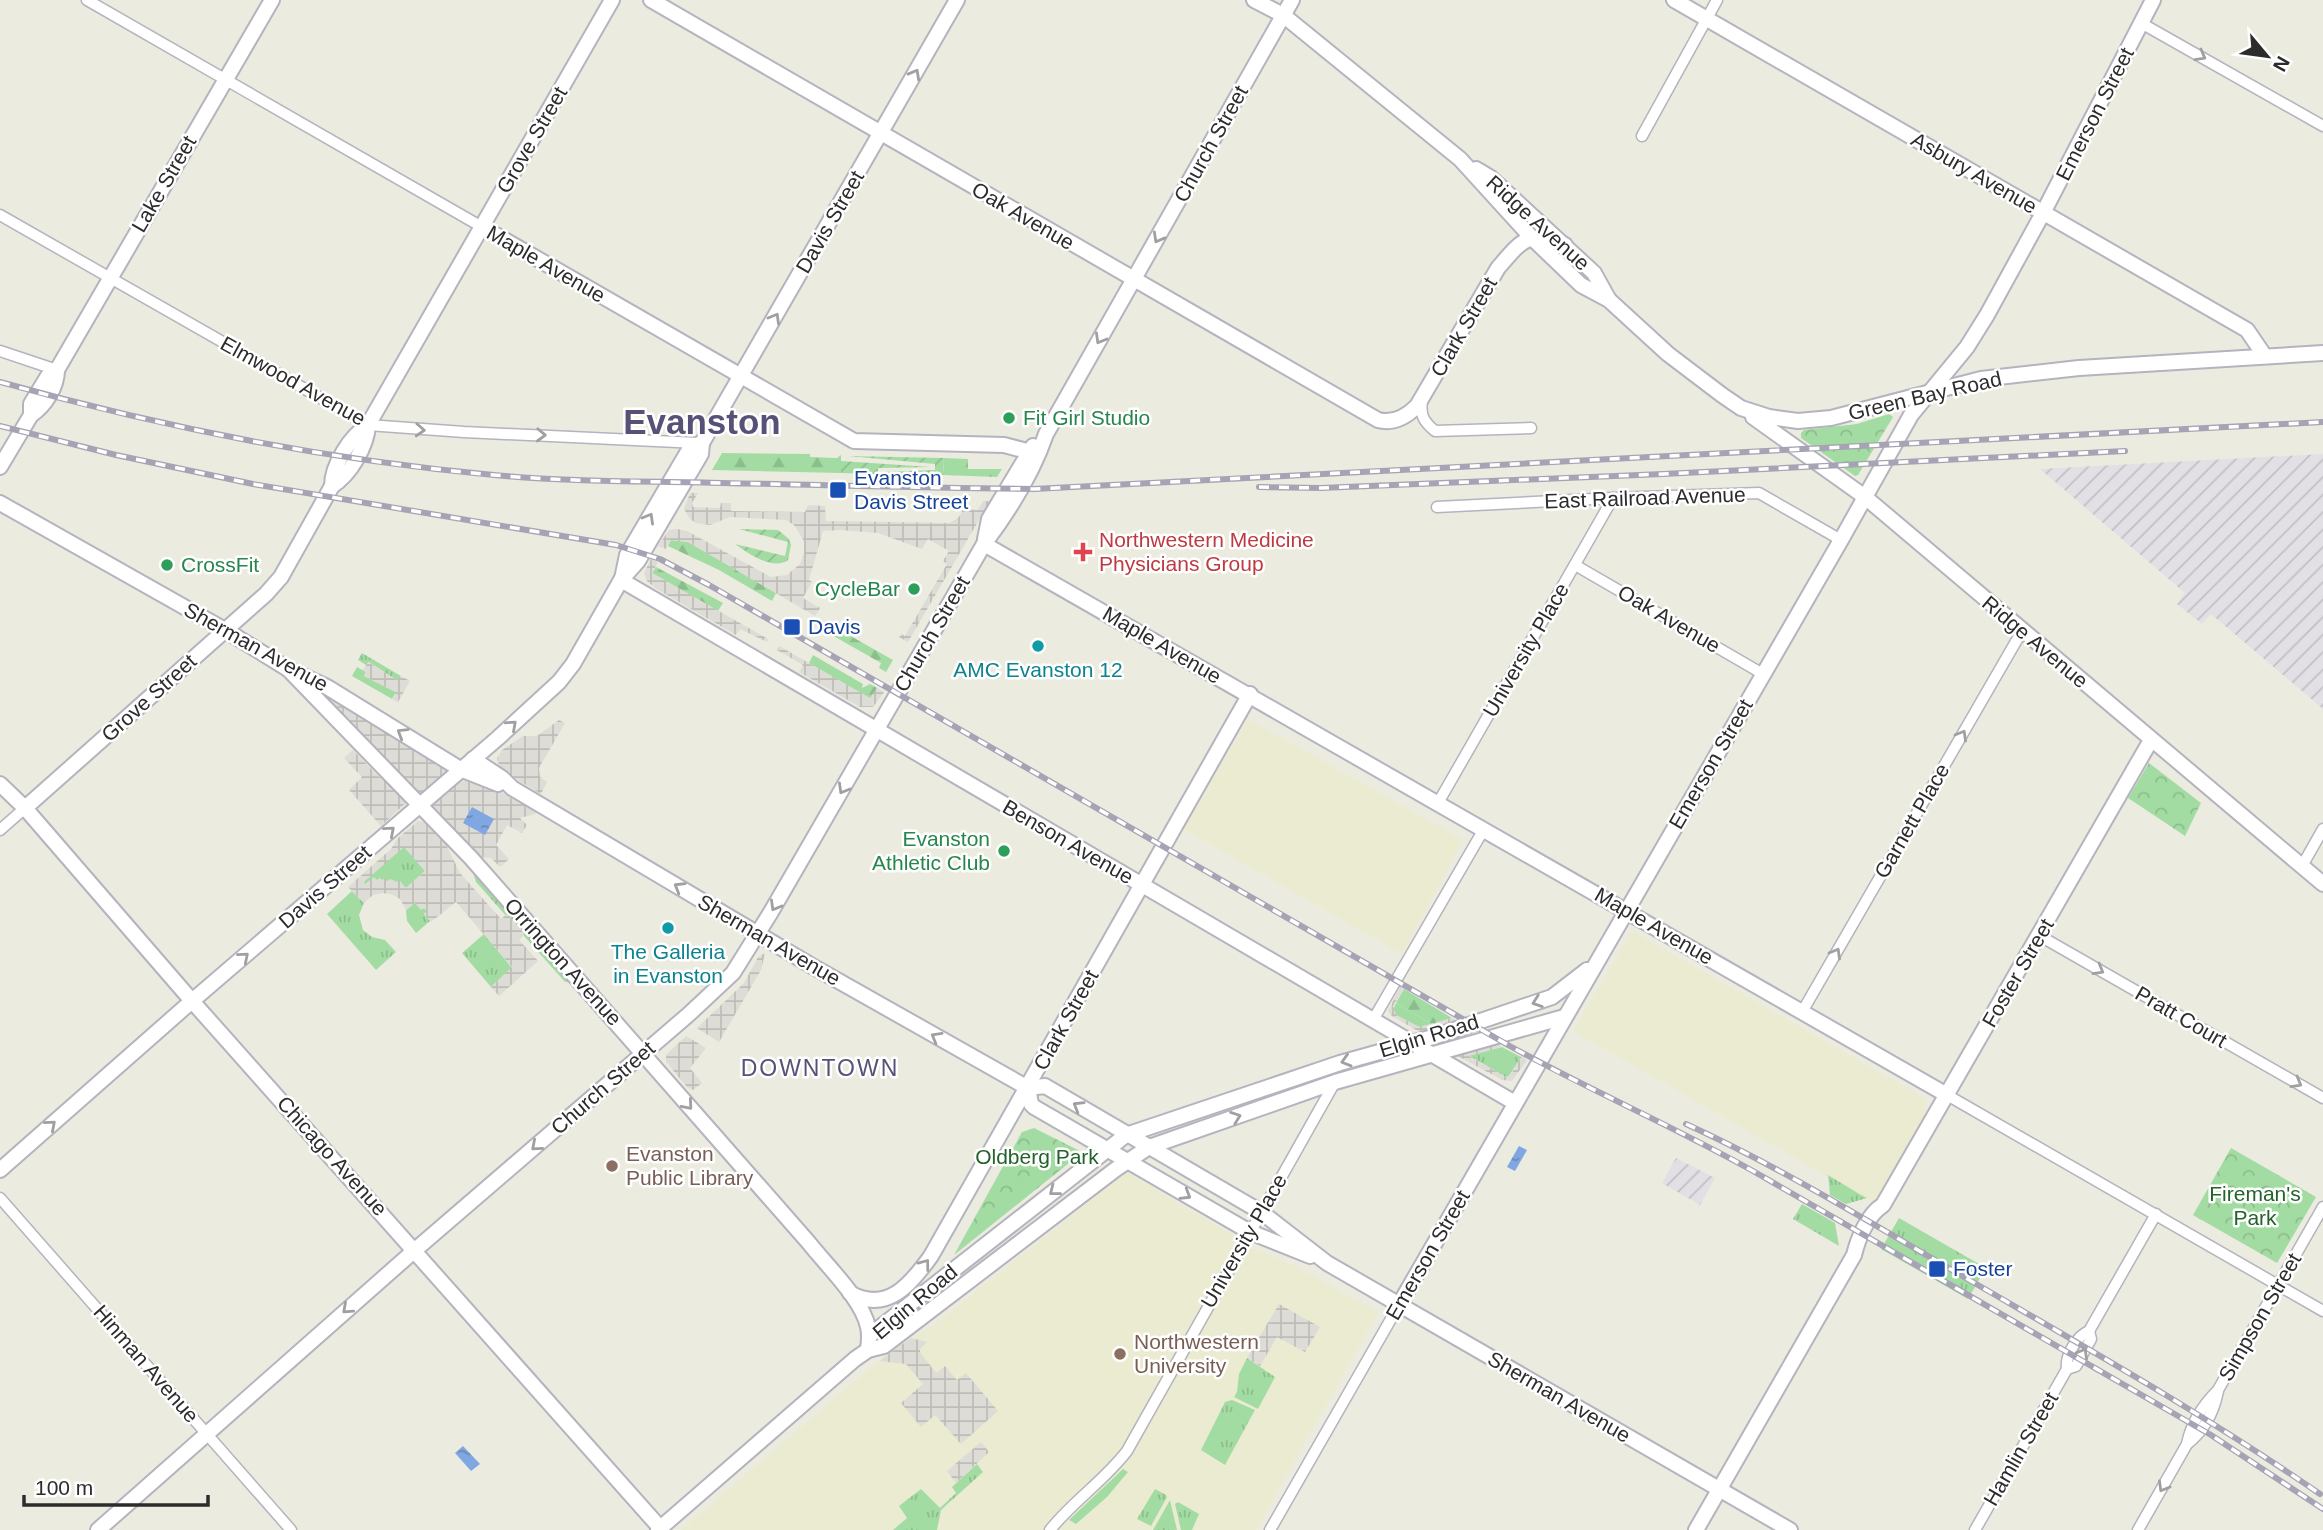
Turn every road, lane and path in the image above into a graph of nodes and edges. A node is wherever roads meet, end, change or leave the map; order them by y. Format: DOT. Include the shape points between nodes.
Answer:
graph roads {
  1 [pos="87,0"];
  2 [pos="272,0"];
  3 [pos="612,0"];
  4 [pos="651,0"];
  5 [pos="957,0"];
  6 [pos="1254,0"];
  7 [pos="1292,0"];
  8 [pos="1674,0"];
  9 [pos="1717,0"];
  10 [pos="2153,0"];
  11 [pos="1283,15"];
  12 [pos="1707,19"];
  13 [pos="2141,23"];
  14 [pos="225,80"];
  15 [pos="2323,126"];
  16 [pos="881,134"];
  17 [pos="1642,136"];
  18 [pos="1460,159"];
  19 [pos="2043,213"];
  20 [pos="0,215"];
  21 [pos="482,227"];
  22 [pos="1531,237"];
  23 [pos="1565,245"];
  24 [pos="110,277"];
  25 [pos="1135,280"];
  26 [pos="1609,300"];
  27 [pos="0,351"];
  28 [pos="2323,353"];
  29 [pos="2264,355"];
  30 [pos="57,370"];
  31 [pos="740,377"];
  32 [pos="1929,393"];
  33 [pos="1422,399"];
  34 [pos="1741,408"];
  35 [pos="1399,419"];
  36 [pos="368,425"];
  37 [pos="1531,428"];
  38 [pos="1046,433"];
  39 [pos="702,443"];
  40 [pos="1027,451"];
  41 [pos="0,467"];
  42 [pos="1865,497"];
  43 [pos="1613,498"];
  44 [pos="0,503"];
  45 [pos="1437,507"];
  46 [pos="1841,540"];
  47 [pos="984,544"];
  48 [pos="1575,565"];
  49 [pos="621,580"];
  50 [pos="225,630"];
  51 [pos="2022,631"];
  52 [pos="288,669"];
  53 [pos="1763,674"];
  54 [pos="1250,694"];
  55 [pos="877,730"];
  56 [pos="2151,740"];
  57 [pos="473,759"];
  58 [pos="460,769"];
  59 [pos="0,784"];
  60 [pos="512,788"];
  61 [pos="1438,803"];
  62 [pos="420,804"];
  63 [pos="26,808"];
  64 [pos="1483,829"];
  65 [pos="2323,829"];
  66 [pos="0,830"];
  67 [pos="2302,866"];
  68 [pos="2323,884"];
  69 [pos="1142,885"];
  70 [pos="1626,910"];
  71 [pos="758,934"];
  72 [pos="2040,936"];
  73 [pos="1594,965"];
  74 [pos="192,1001"];
  75 [pos="1802,1012"];
  76 [pos="1564,1017"];
  77 [pos="1373,1020"];
  78 [pos="1412,1042"];
  79 [pos="644,1053"];
  80 [pos="1432,1054"];
  81 [pos="995,1070"];
  82 [pos="1335,1082"];
  83 [pos="1028,1088"];
  84 [pos="1947,1095"];
  85 [pos="2323,1098"];
  86 [pos="1515,1103"];
  87 [pos="1014,1111"];
  88 [pos="1126,1135"];
  89 [pos="1149,1147"];
  90 [pos="1107,1148"];
  91 [pos="1128,1160"];
  92 [pos="0,1170"];
  93 [pos="0,1198"];
  94 [pos="2323,1207"];
  95 [pos="1261,1212"];
  96 [pos="2156,1214"];
  97 [pos="1250,1233"];
  98 [pos="415,1250"];
  99 [pos="1327,1263"];
  100 [pos="2279,1286"];
  101 [pos="849,1292"];
  102 [pos="1399,1305"];
  103 [pos="2323,1311"];
  104 [pos="868,1343"];
  105 [pos="207,1434"];
  106 [pos="1719,1490"];
  107 [pos="660,1529"];
  108 [pos="98,1530"];
  109 [pos="291,1530"];
  110 [pos="1050,1530"];
  111 [pos="1270,1530"];
  112 [pos="1696,1530"];
  113 [pos="1790,1530"];
  114 [pos="1975,1530"];
  115 [pos="2138,1530"];
  1 -- 14 [label="street, Maple Avenue"];
  2 -- 14 [label="street, Lake Street"];
  3 -- 21 [label="street, Grove Street"];
  4 -- 16 [label="street, Oak Avenue"];
  16 -- 5 [label="street, Davis Street, one-way"];
  6 -- 11 [label="street, Ridge Avenue"];
  7 -- 11 [label="street, Church Street"];
  8 -- 12 [label="street, Asbury Avenue"];
  9 -- 12 [label="street"];
  10 -- 13 [label="street, Emerson Street"];
  11 -- 18 [label="street, Ridge Avenue"];
  11 -- 25 [label="street, Church Street, one-way"];
  12 -- 17 [label="street"];
  12 -- 19 [label="street, Asbury Avenue"];
  13 -- 15 [label="street, one-way"];
  13 -- 19 [label="street, Emerson Street"];
  14 -- 21 [label="street, Maple Avenue"];
  14 -- 24 [label="street, Lake Street"];
  16 -- 25 [label="street, Oak Avenue"];
  31 -- 16 [label="street, Davis Street, one-way"];
  18 -- 22 [label="street, Ridge Avenue"];
  18 -- 23 [label="street, Ridge Avenue" via="1491,178"];
  19 -- 29 [label="street, Asbury Avenue" via="2247,330"];
  19 -- 32 [label="street, Emerson Street" via="1967,347"];
  20 -- 24 [label="street, Elmwood Avenue"];
  21 -- 31 [label="street, Maple Avenue"];
  21 -- 36 [label="street, Grove Street"];
  22 -- 23 [label="street"];
  22 -- 26 [label="street, Ridge Avenue" via="1581,285"];
  22 -- 33 [label="street, Clark Street" via="1498,268"];
  23 -- 26 [label="street, Ridge Avenue" via="1594,273"];
  24 -- 30 [label="street, Lake Street"];
  24 -- 36 [label="street, Elmwood Avenue"];
  25 -- 35 [label="street, Oak Avenue" via="1378,420"];
  25 -- 38 [label="street, Church Street, one-way"];
  26 -- 34 [label="street, Green Bay Road" via="1691,373"];
  27 -- 30 [label="street"];
  28 -- 29 [label="street, Green Bay Road"];
  29 -- 32 [label="street, Green Bay Road" via="1981,379"];
  30 -- 41 [label="street, Lake Street" via="48,376 31,404 31,415"];
  31 -- 39 [label="street, Davis Street"];
  31 -- 40 [label="street, Maple Avenue" via="854,441 1004,445"];
  32 -- 34 [label="street, Green Bay Road" via="1831,418 1798,421"];
  32 -- 42 [label="street, Emerson Street" via="1911,415"];
  33 -- 35 [label="street, Clark Street"];
  33 -- 37 [label="street" via="1423,419 1435,431"];
  34 -- 42 [label="street, Ridge Avenue"];
  36 -- 39 [label="street, Elmwood Avenue, one-way"];
  36 -- 50 [label="street, Grove Street" via="356,433 332,474 332,486 281,577"];
  38 -- 40 [label="street, Church Street"];
  38 -- 47 [label="street, Church Street" via="1039,455"];
  49 -- 39 [label="street, Davis Street, one-way" via="644,551 701,454"];
  40 -- 47 [label="street, Church Street" via="989,519"];
  42 -- 46 [label="street, Emerson Street"];
  42 -- 51 [label="street, Ridge Avenue"];
  43 -- 45 [label="street, East Railroad Avenue"];
  43 -- 46 [label="street, East Railroad Avenue" via="1759,493"];
  43 -- 48 [label="street, University Place"];
  44 -- 50 [label="street, Sherman Avenue"];
  46 -- 53 [label="street, Emerson Street"];
  47 -- 54 [label="street, Maple Avenue"];
  47 -- 55 [label="street, Church Street"];
  48 -- 53 [label="street, Oak Avenue"];
  48 -- 61 [label="street, University Place"];
  49 -- 55 [label="street, Benson Avenue"];
  57 -- 49 [label="street, Davis Street, one-way" via="559,682"];
  50 -- 52 [label="street, Sherman Avenue"];
  50 -- 63 [label="street, Grove Street"];
  51 -- 56 [label="street, Ridge Avenue"];
  75 -- 51 [label="street, Garnett Place, one-way"];
  58 -- 52 [label="street, Sherman Avenue, one-way" via="327,687"];
  52 -- 62 [label="street, Orrington Avenue"];
  53 -- 70 [label="street, Emerson Street"];
  54 -- 61 [label="street, Maple Avenue"];
  54 -- 69 [label="street, Clark Street"];
  55 -- 69 [label="street, Benson Avenue"];
  55 -- 71 [label="street, Church Street, one-way"];
  56 -- 67 [label="street, Ridge Avenue"];
  56 -- 72 [label="street, Foster Street"];
  57 -- 58 [label="street, Davis Street"];
  57 -- 60 [label="street, Sherman Avenue"];
  58 -- 60 [label="street, Sherman Avenue"];
  58 -- 62 [label="street, Davis Street"];
  59 -- 63 [label="street, Chicago Avenue"];
  71 -- 60 [label="street, Sherman Avenue, one-way"];
  61 -- 64 [label="street, Maple Avenue"];
  74 -- 62 [label="street, Davis Street, one-way"];
  62 -- 79 [label="street, Orrington Avenue"];
  63 -- 66 [label="street, Grove Street"];
  63 -- 74 [label="street, Chicago Avenue"];
  64 -- 70 [label="street, Maple Avenue"];
  64 -- 77 [label="street"];
  65 -- 67 [label="street"];
  67 -- 68 [label="street, Ridge Avenue"];
  69 -- 77 [label="street, Benson Avenue"];
  69 -- 83 [label="street, Clark Street"];
  70 -- 73 [label="street, Emerson Street"];
  70 -- 75 [label="street, Maple Avenue"];
  71 -- 79 [label="street, Church Street" via="733,972"];
  81 -- 71 [label="street, Sherman Avenue, one-way"];
  72 -- 84 [label="street, Foster Street"];
  72 -- 85 [label="street, Pratt Court, one-way"];
  73 -- 76 [label="street, Emerson Street"];
  73 -- 78 [label="street, Elgin Road, one-way" via="1552,997"];
  92 -- 74 [label="street, Davis Street, one-way"];
  74 -- 98 [label="street, Chicago Avenue"];
  75 -- 84 [label="street, Maple Avenue"];
  76 -- 80 [label="street, Elgin Road"];
  76 -- 86 [label="street, Emerson Street"];
  77 -- 78 [label="street, Benson Avenue"];
  78 -- 80 [label="street, Benson Avenue"];
  78 -- 88 [label="street, Elgin Road, one-way"];
  79 -- 98 [label="street, Church Street, one-way"];
  79 -- 101 [label="street, Orrington Avenue, one-way"];
  80 -- 82 [label="street, Elgin Road"];
  80 -- 86 [label="street, Benson Avenue"];
  81 -- 83 [label="street, Sherman Avenue"];
  81 -- 87 [label="street" via="1011,1093"];
  89 -- 82 [label="street, Elgin Road, one-way"];
  82 -- 95 [label="street, University Place"];
  83 -- 87 [label="street, Clark Street"];
  88 -- 83 [label="street, Sherman Avenue, one-way" via="1045,1086"];
  83 -- 90 [label="street, Sherman Avenue" via="1031,1104"];
  84 -- 96 [label="street, Maple Avenue"];
  84 -- 106 [label="street, Foster Street" via="1883,1205 1875,1210 1855,1245 1856,1253"];
  86 -- 102 [label="street, Emerson Street"];
  101 -- 87 [label="street, Clark Street, one-way" via="860,1299 883,1301 922,1269"];
  88 -- 89 [label="street, Sherman Avenue"];
  88 -- 90 [label="street, Elgin Road"];
  89 -- 91 [label="street, Elgin Road"];
  89 -- 95 [label="street, Sherman Avenue"];
  90 -- 91 [label="street, Sherman Avenue"];
  90 -- 104 [label="street, Elgin Road, one-way"];
  91 -- 97 [label="street, Sherman Avenue, one-way"];
  91 -- 104 [label="street, Elgin Road" via="884,1346"];
  93 -- 105 [label="street, Hinman Avenue"];
  94 -- 100 [label="street, Simpson Street"];
  95 -- 97 [label="street, University Place"];
  95 -- 99 [label="street, Sherman Avenue"];
  96 -- 100 [label="street, Maple Avenue"];
  96 -- 114 [label="street, Hamlin Street" via="2089,1331 2091,1339 2076,1366 2067,1368"];
  97 -- 99 [label="street, Sherman Avenue"];
  97 -- 110 [label="street, University Place" via="1127,1451"];
  98 -- 105 [label="street, Church Street, one-way"];
  98 -- 107 [label="street, Chicago Avenue"];
  99 -- 102 [label="street, Sherman Avenue"];
  100 -- 103 [label="street, Maple Avenue"];
  100 -- 115 [label="street, Simpson Street, one-way" via="2207,1401"];
  101 -- 104 [label="street, Orrington Avenue" via="865,1317"];
  102 -- 106 [label="street, Sherman Avenue"];
  102 -- 111 [label="street, Emerson Street"];
  104 -- 107 [label="street"];
  105 -- 108 [label="street, Church Street"];
  105 -- 109 [label="street, Hinman Avenue"];
  106 -- 112 [label="street, Foster Street"];
  106 -- 113 [label="street, Sherman Avenue"];
}
